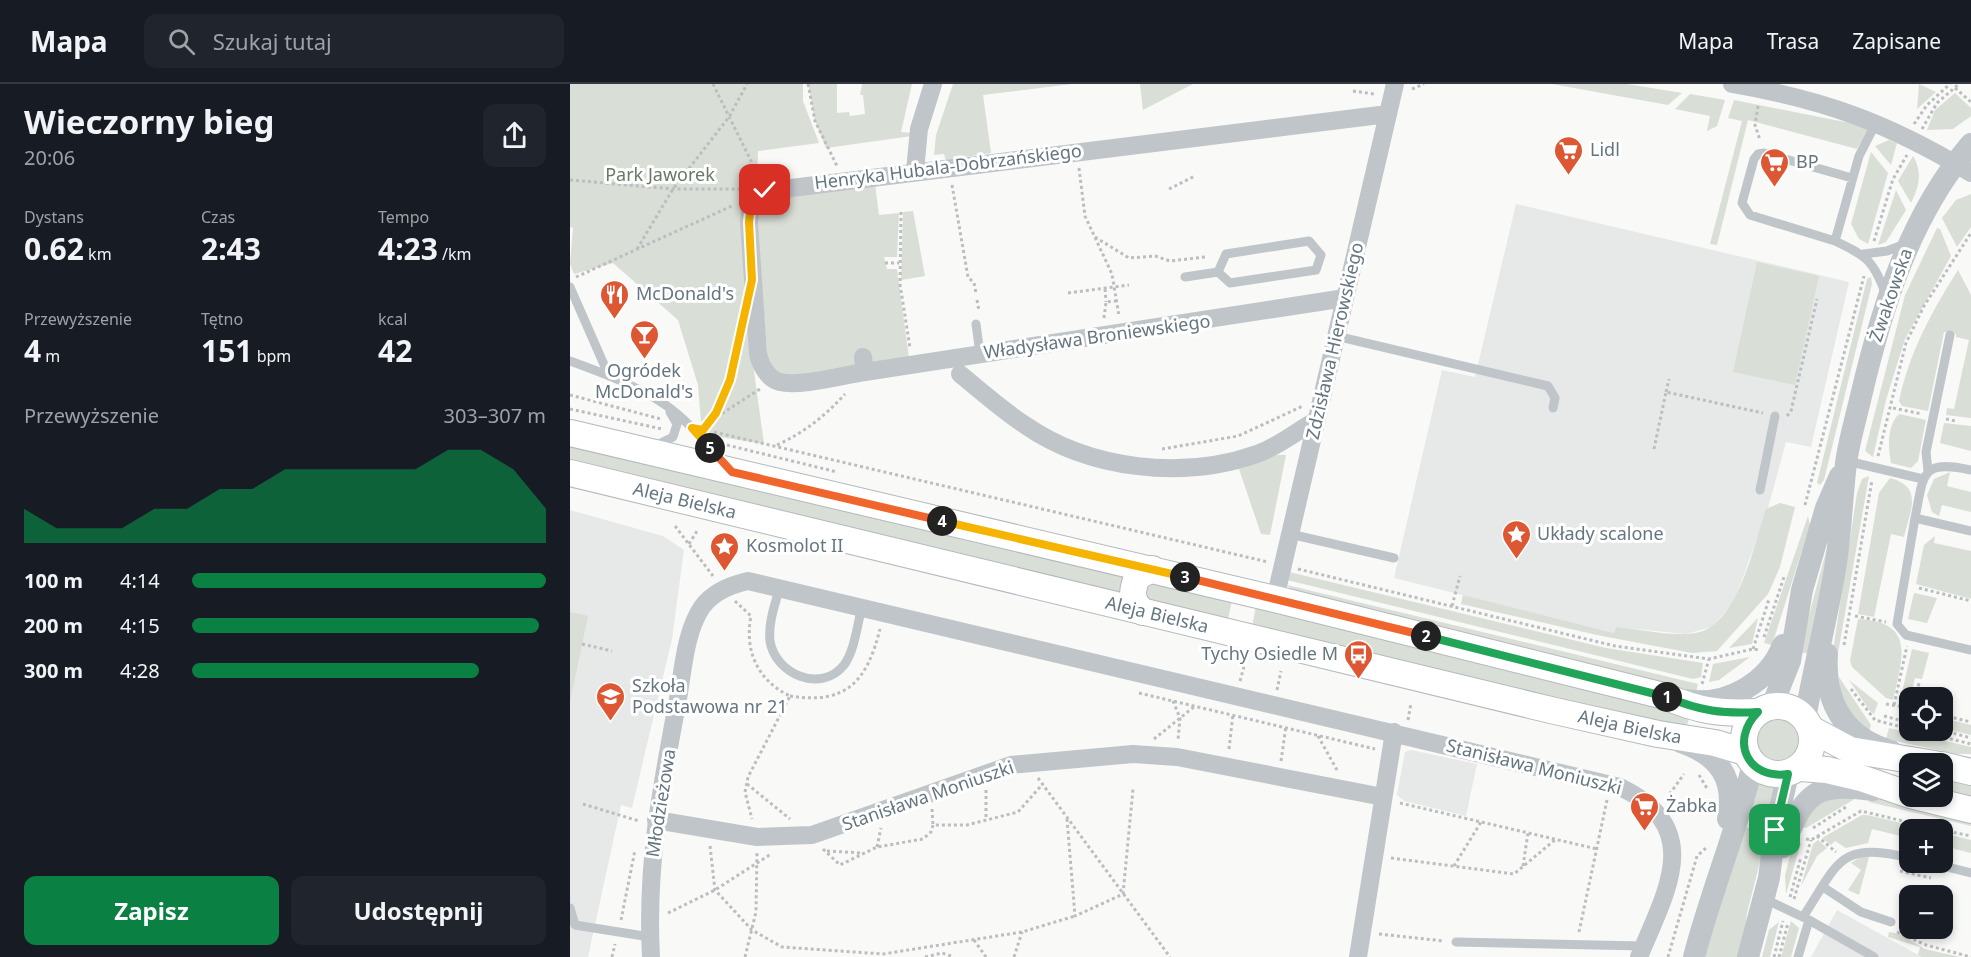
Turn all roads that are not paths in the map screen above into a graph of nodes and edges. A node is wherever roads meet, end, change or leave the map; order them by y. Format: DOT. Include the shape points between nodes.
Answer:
graph roads {
  1 [pos="933,84"];
  2 [pos="1395,84"];
  3 [pos="1734,84"];
  4 [pos="1388,114"];
  5 [pos="1876,123"];
  6 [pos="1971,144"];
  7 [pos="1963,168"];
  8 [pos="915,171"];
  9 [pos="1852,178"];
  10 [pos="1835,241"];
  11 [pos="1910,242"];
  12 [pos="1864,254"];
  13 [pos="1218,272"];
  14 [pos="1185,277"];
  15 [pos="570,286"];
  16 [pos="1345,298"];
  17 [pos="1887,298"];
  18 [pos="976,324"];
  19 [pos="1950,335"];
  20 [pos="1336,336"];
  21 [pos="981,354"];
  22 [pos="600,355"];
  23 [pos="570,361"];
  24 [pos="864,365"];
  25 [pos="594,370"];
  26 [pos="960,374"];
  27 [pos="609,376"];
  28 [pos="666,405"];
  29 [pos="1553,408"];
  30 [pos="1311,412"];
  31 [pos="1775,416"];
  32 [pos="570,434"];
  33 [pos="640,450"];
  34 [pos="1846,461"];
  35 [pos="1971,470"];
  36 [pos="732,472"];
  37 [pos="570,473"];
  38 [pos="1926,475"];
  39 [pos="1760,490"];
  40 [pos="1915,518"];
  41 [pos="1971,531"];
  42 [pos="1290,534"];
  43 [pos="1394,558"];
  44 [pos="1152,569"];
  45 [pos="771,585"];
  46 [pos="1802,590"];
  47 [pos="1275,599"];
  48 [pos="1830,601"];
  49 [pos="862,606"];
  50 [pos="1143,612"];
  51 [pos="1971,650"];
  52 [pos="1664,696"];
  53 [pos="1765,709"];
  54 [pos="1808,724"];
  55 [pos="1394,732"];
  56 [pos="1658,734"];
  57 [pos="1899,753"];
  58 [pos="1749,758"];
  59 [pos="1899,759"];
  60 [pos="1953,768"];
  61 [pos="1794,771"];
  62 [pos="1971,772"];
  63 [pos="1899,792"];
  64 [pos="1899,794"];
  65 [pos="1388,799"];
  66 [pos="1953,806"];
  67 [pos="1971,810"];
  68 [pos="655,823"];
  69 [pos="1899,856"];
  70 [pos="1953,868"];
  71 [pos="1718,871"];
  72 [pos="1971,873"];
  73 [pos="1823,887"];
  74 [pos="1767,888"];
  75 [pos="570,908"];
  76 [pos="1806,919"];
  77 [pos="1891,922"];
  78 [pos="649,929"];
  79 [pos="1456,942"];
  80 [pos="1641,952"];
  81 [pos="651,957"];
  82 [pos="1358,957"];
  83 [pos="1694,957"];
  84 [pos="1748,957"];
  85 [pos="1798,957"];
  86 [pos="1874,957"];
  1 -- 8 [label="street" via="919,129"];
  2 -- 4 [label="street, Zdzisława Hierowskiego"];
  3 -- 5 [label="street" via="1809,99"];
  4 -- 8 [label="street, Henryka Hubala-Dobrzańskiego"];
  4 -- 16 [label="street, Zdzisława Hierowskiego"];
  5 -- 7 [label="street"];
  5 -- 9 [label="lane"];
  6 -- 7 [label="street, Żwakowska"];
  7 -- 11 [label="street, Żwakowska"];
  8 -- 24 [label="street, Henryka Hubala-Dobrzańskiego" via="760,193 749,222 761,366 774,379 785,382"];
  9 -- 10 [label="lane"];
  9 -- 10 [label="lane" via="1758,154 1742,203 1750,215"];
  10 -- 12 [label="lane"];
  11 -- 12 [label="lane"];
  11 -- 17 [label="street, Żwakowska"];
  12 -- 17 [label="lane" via="1879,274"];
  13 -- 13 [label="lane" via="1230,283 1316,270 1322,255 1309,241 1226,254"];
  13 -- 14 [label="lane"];
  15 -- 22 [label="lane"];
  16 -- 20 [label="street, Zdzisława Hierowskiego"];
  16 -- 21 [label="street, Władysława Broniewskiego"];
  17 -- 34 [label="street, Żwakowska"];
  18 -- 21 [label="lane"];
  19 -- 38 [label="lane" via="1926,452"];
  20 -- 29 [label="lane" via="1548,386 1555,398"];
  20 -- 30 [label="street, Zdzisława Hierowskiego"];
  21 -- 24 [label="street, Władysława Broniewskiego"];
  22 -- 25 [label="lane" via="600,366"];
  22 -- 27 [label="lane"];
  23 -- 25 [label="lane"];
  25 -- 27 [label="lane"];
  26 -- 30 [label="street, Władysława Broniewskiego" via="1026,426 1055,442 1123,466 1159,469 1226,463 1260,453"];
  27 -- 28 [label="lane"];
  28 -- 33 [label="lane" via="677,424 673,436"];
  28 -- 36 [label="lane"];
  30 -- 42 [label="street, Zdzisława Hierowskiego"];
  31 -- 39 [label="lane"];
  32 -- 33 [label="main road, Aleja Bielska"];
  33 -- 36 [label="main road, Aleja Bielska"];
  34 -- 38 [label="lane"];
  34 -- 46 [label="street, Żwakowska" via="1826,508"];
  34 -- 48 [label="street, Żwakowska" via="1843,517"];
  35 -- 38 [label="lane" via="1946,465"];
  36 -- 44 [label="main road, Aleja Bielska"];
  37 -- 50 [label="main road, Aleja Bielska"];
  38 -- 40 [label="lane"];
  40 -- 41 [label="lane"];
  40 -- 51 [label="lane" via="1897,624 1906,635"];
  42 -- 43 [label="lane"];
  42 -- 47 [label="street, Zdzisława Hierowskiego"];
  44 -- 47 [label="main road, Aleja Bielska"];
  44 -- 50 [label="main road" via="1137,577 1132,592 1133,602"];
  45 -- 49 [label="street, Stanisława Moniuszki"];
  45 -- 49 [label="lane" via="770,642 775,656 795,675 822,678 844,665"];
  45 -- 68 [label="street, Młodzieżowa" via="748,581 724,589 711,596 701,609 687,650"];
  46 -- 52 [label="street" via="1779,654 1763,678 1732,694 1706,701"];
  46 -- 53 [label="street, Żwakowska" via="1790,661"];
  47 -- 52 [label="main road, Aleja Bielska"];
  48 -- 54 [label="street, Żwakowska" via="1815,661"];
  48 -- 57 [label="street" via="1827,690 1853,733 1876,747"];
  49 -- 55 [label="street, Stanisława Moniuszki"];
  50 -- 56 [label="main road, Aleja Bielska"];
  52 -- 53 [label="main road, Aleja Bielska" via="1695,709 1728,713"];
  53 -- 54 [label="main road" via="1790,708"];
  53 -- 58 [label="main road" via="1745,730"];
  54 -- 59 [label="main road" via="1850,750"];
  54 -- 61 [label="main road" via="1811,750"];
  55 -- 65 [label="street"];
  55 -- 80 [label="street, Stanisława Moniuszki" via="1611,784 1660,804 1674,858 1670,884"];
  56 -- 58 [label="main road, Aleja Bielska" via="1715,742"];
  56 -- 71 [label="street" via="1694,747 1725,773 1731,794 1730,810"];
  58 -- 61 [label="main road" via="1769,774"];
  58 -- 71 [label="street" via="1739,819"];
  60 -- 62 [label="main road"];
  61 -- 63 [label="main road" via="1827,770"];
  61 -- 74 [label="street" via="1775,830"];
  64 -- 74 [label="street" via="1849,787 1816,793 1796,814"];
  65 -- 68 [label="street, Stanisława Moniuszki" via="1177,757 1133,754 1036,762 986,773 812,835 757,837"];
  65 -- 82 [label="street"];
  66 -- 67 [label="main road"];
  68 -- 78 [label="street, Młodzieżowa"];
  69 -- 73 [label="lane" via="1867,850 1844,859"];
  70 -- 72 [label="lane"];
  71 -- 83 [label="street"];
  73 -- 76 [label="lane"];
  73 -- 77 [label="lane" via="1861,912"];
  74 -- 76 [label="lane" via="1786,909"];
  74 -- 84 [label="street"];
  75 -- 78 [label="lane" via="576,925 619,932"];
  76 -- 85 [label="lane"];
  76 -- 86 [label="lane"];
  78 -- 81 [label="street, Młodzieżowa"];
  79 -- 80 [label="lane" via="1576,943"];
}
